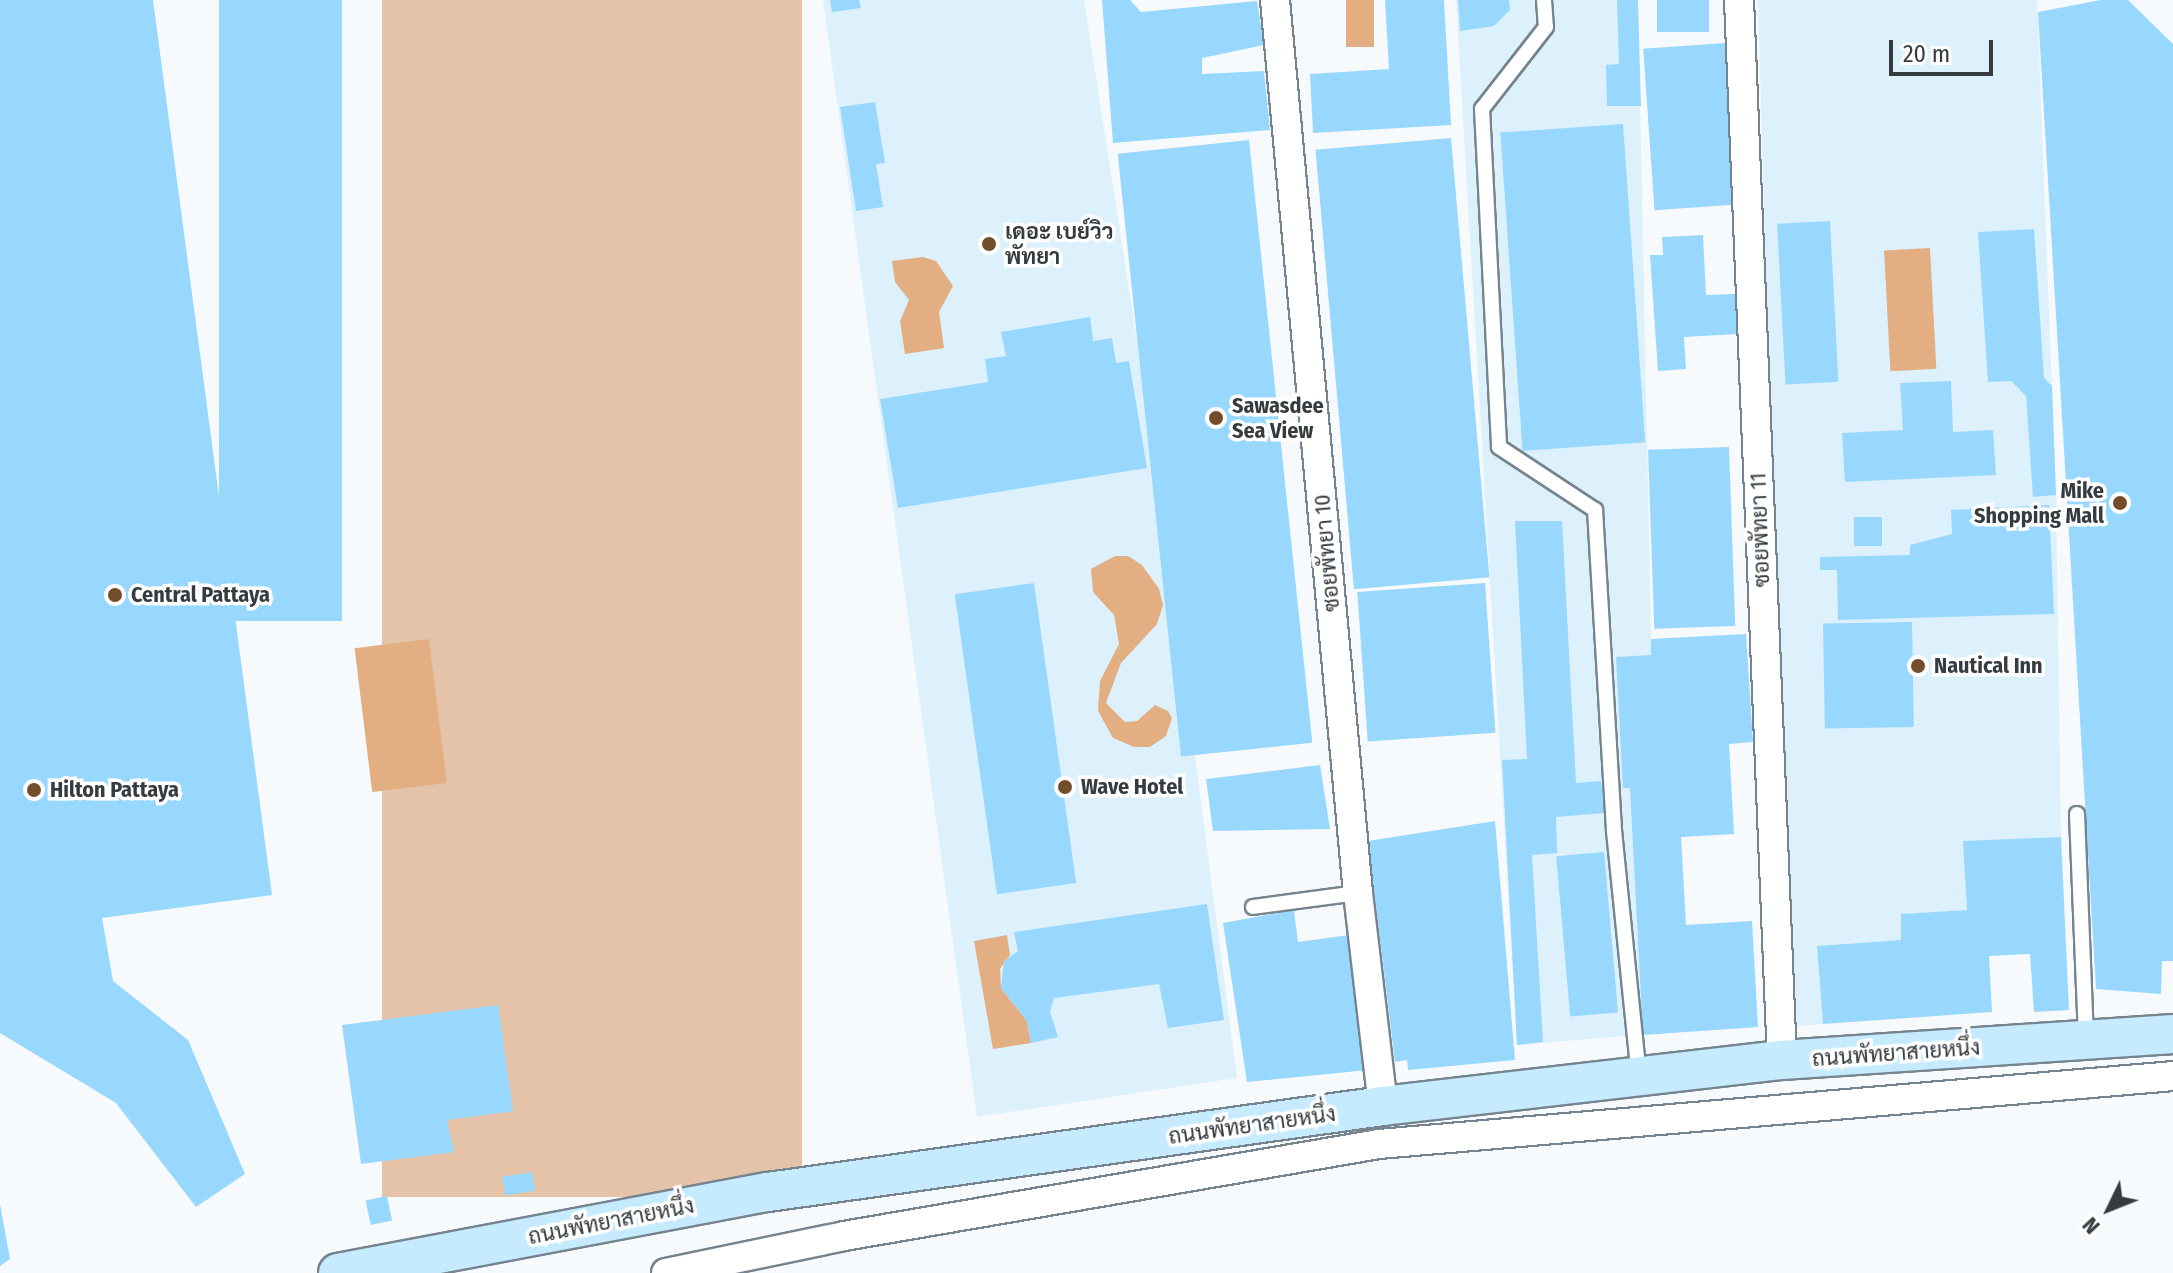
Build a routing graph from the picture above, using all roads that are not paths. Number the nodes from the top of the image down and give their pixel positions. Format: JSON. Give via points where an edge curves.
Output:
{"nodes":[{"id":1,"x":1275,"y":0,"type":"edge"},
{"id":2,"x":1544,"y":0,"type":"edge"},
{"id":3,"x":1739,"y":0,"type":"edge"},
{"id":4,"x":2077,"y":814,"type":"dead end"},
{"id":5,"x":1358,"y":893,"type":"junction"},
{"id":6,"x":1253,"y":907,"type":"dead end"},
{"id":7,"x":2173,"y":1034,"type":"edge"},
{"id":8,"x":2086,"y":1040,"type":"junction"},
{"id":9,"x":1782,"y":1060,"type":"junction"},
{"id":10,"x":2173,"y":1076,"type":"edge"},
{"id":11,"x":1639,"y":1077,"type":"junction"},
{"id":12,"x":1383,"y":1106,"type":"junction"},
{"id":13,"x":338,"y":1273,"type":"edge"},
{"id":14,"x":666,"y":1273,"type":"edge"}],
"edges":[{"from":1,"to":5,"type":"street","name":"ซอยพัทยา 10"},
{"from":2,"to":11,"type":"lane","via":[[1546,27],[1482,109],[1499,447],[1595,510],[1614,831]]},
{"from":3,"to":9,"type":"street","name":"ซอยพัทยา 11"},
{"from":4,"to":8,"type":"lane"},
{"from":5,"to":6,"type":"lane"},
{"from":5,"to":12,"type":"street","name":"ซอยพัทยา 10"},
{"from":7,"to":8,"type":"main road","name":"ถนนพัทยาสายหนึ่ง"},
{"from":8,"to":9,"type":"main road","name":"ถนนพัทยาสายหนึ่ง"},
{"from":9,"to":11,"type":"main road","name":"ถนนพัทยาสายหนึ่ง"},
{"from":10,"to":14,"type":"street","via":[[1379,1144],[844,1236]]},
{"from":11,"to":12,"type":"main road","name":"ถนนพัทยาสายหนึ่ง"},
{"from":12,"to":13,"type":"main road","name":"ถนนพัทยาสายหนึ่ง","via":[[768,1192]]}]}
